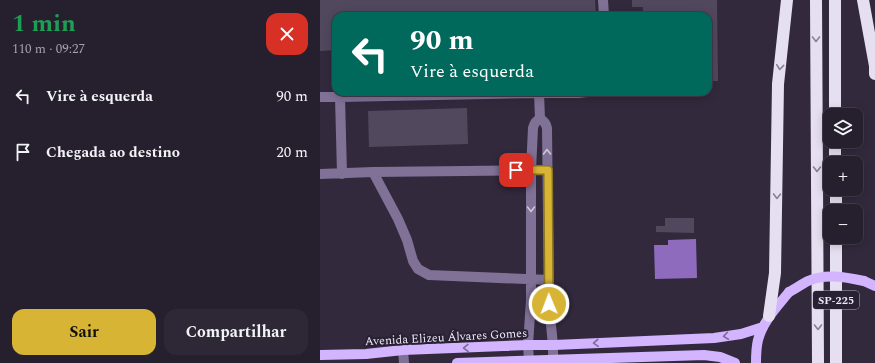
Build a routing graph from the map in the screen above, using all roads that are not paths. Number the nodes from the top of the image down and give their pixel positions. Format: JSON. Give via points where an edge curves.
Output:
{"nodes":[{"id":1,"x":603,"y":0,"type":"edge"},
{"id":2,"x":787,"y":0,"type":"edge"},
{"id":3,"x":816,"y":0,"type":"edge"},
{"id":4,"x":835,"y":0,"type":"edge"},
{"id":5,"x":863,"y":0,"type":"edge"},
{"id":6,"x":604,"y":12,"type":"edge"},
{"id":7,"x":875,"y":74,"type":"edge"},
{"id":8,"x":390,"y":96,"type":"edge"},
{"id":9,"x":539,"y":96,"type":"edge"},
{"id":10,"x":320,"y":97,"type":"edge"},
{"id":11,"x":340,"y":97,"type":"junction"},
{"id":12,"x":835,"y":108,"type":"edge"},
{"id":13,"x":540,"y":119,"type":"junction"},
{"id":14,"x":532,"y":170,"type":"junction"},
{"id":15,"x":548,"y":170,"type":"junction"},
{"id":16,"x":373,"y":172,"type":"junction"},
{"id":17,"x":320,"y":174,"type":"edge"},
{"id":18,"x":342,"y":174,"type":"junction"},
{"id":19,"x":836,"y":244,"type":"edge"},
{"id":20,"x":531,"y":280,"type":"junction"},
{"id":21,"x":549,"y":280,"type":"junction"},
{"id":22,"x":875,"y":286,"type":"edge"},
{"id":23,"x":766,"y":322,"type":"junction"},
{"id":24,"x":528,"y":345,"type":"junction"},
{"id":25,"x":554,"y":345,"type":"junction"},
{"id":26,"x":403,"y":350,"type":"junction"},
{"id":27,"x":320,"y":356,"type":"edge"},
{"id":28,"x":552,"y":361,"type":"edge"},
{"id":29,"x":530,"y":362,"type":"edge"},
{"id":30,"x":404,"y":363,"type":"edge"},
{"id":31,"x":458,"y":363,"type":"edge"},
{"id":32,"x":735,"y":363,"type":"edge"},
{"id":33,"x":756,"y":363,"type":"edge"},
{"id":34,"x":818,"y":363,"type":"edge"},
{"id":35,"x":836,"y":363,"type":"edge"}],
"edges":[{"from":1,"to":6,"type":"street"},
{"from":2,"to":23,"type":"highway","one_way":true,"via":[[778,84],[775,273]]},
{"from":3,"to":34,"type":"highway","number":"SP-225","one_way":true},
{"from":4,"to":12,"type":"highway"},
{"from":5,"to":7,"type":"highway"},
{"from":8,"to":11,"type":"street"},
{"from":9,"to":13,"type":"street"},
{"from":10,"to":11,"type":"street"},
{"from":11,"to":18,"type":"street"},
{"from":13,"to":14,"type":"street","via":[[533,128]]},
{"from":15,"to":13,"type":"street","one_way":true,"via":[[547,128],[546,123]]},
{"from":14,"to":15,"type":"street"},
{"from":14,"to":16,"type":"street"},
{"from":14,"to":20,"type":"street","one_way":true},
{"from":15,"to":21,"type":"street"},
{"from":16,"to":18,"type":"street"},
{"from":16,"to":20,"type":"street","via":[[398,219],[418,269],[429,275]]},
{"from":17,"to":18,"type":"street"},
{"from":19,"to":35,"type":"highway","number":"SP-225"},
{"from":20,"to":21,"type":"street"},
{"from":20,"to":24,"type":"street"},
{"from":21,"to":25,"type":"street","via":[[550,321]]},
{"from":22,"to":23,"type":"main road","bridge":true,"via":[[839,276],[808,281],[789,292]]},
{"from":23,"to":25,"type":"main road","name":"Avenida Elizeu Álvares Gomes","one_way":true,"via":[[741,334],[714,338]]},
{"from":23,"to":33,"type":"main road","via":[[758,341]]},
{"from":24,"to":25,"type":"main road","name":"Avenida Elizeu Álvares Gomes"},
{"from":24,"to":26,"type":"main road","name":"Avenida Elizeu Álvares Gomes","one_way":true},
{"from":24,"to":29,"type":"street"},
{"from":25,"to":28,"type":"street"},
{"from":26,"to":27,"type":"main road","name":"Avenida Elizeu Álvares Gomes"},
{"from":26,"to":30,"type":"street"},
{"from":28,"to":29,"type":"main road"},
{"from":28,"to":32,"type":"main road","via":[[704,354]]},
{"from":29,"to":31,"type":"main road"}]}
